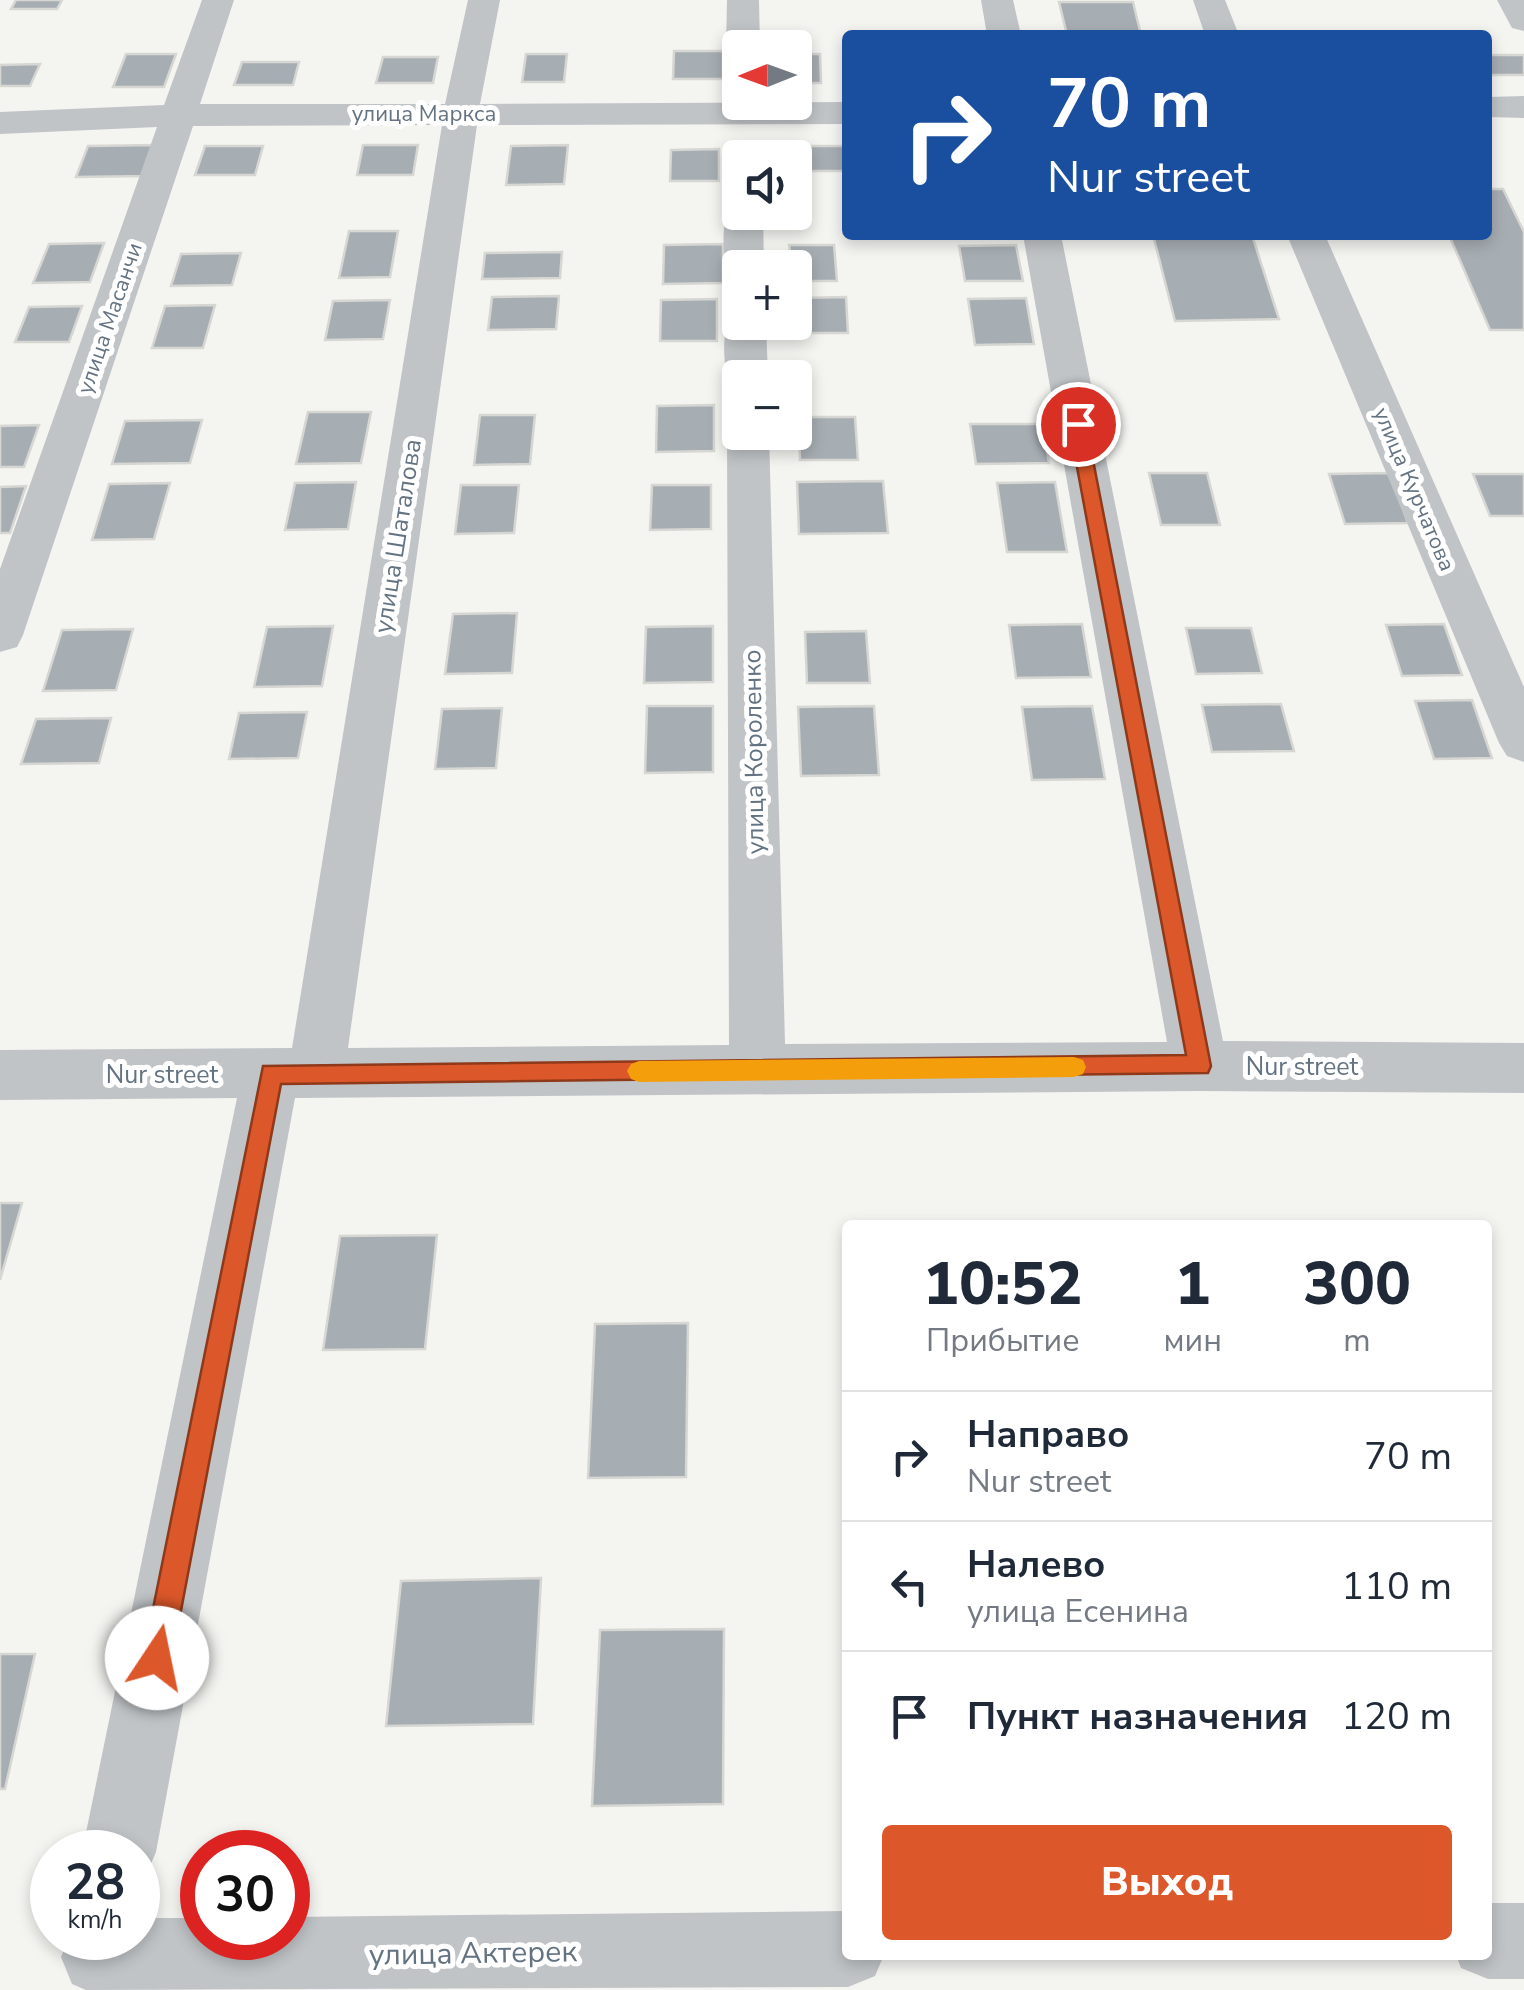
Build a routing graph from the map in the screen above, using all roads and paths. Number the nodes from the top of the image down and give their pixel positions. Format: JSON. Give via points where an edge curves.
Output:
{"nodes":[{"id":1,"x":218,"y":0,"type":"edge"},
{"id":2,"x":484,"y":0,"type":"edge"},
{"id":3,"x":743,"y":0,"type":"edge"},
{"id":4,"x":998,"y":0,"type":"edge"},
{"id":5,"x":1208,"y":0,"type":"edge"},
{"id":6,"x":1513,"y":0,"type":"edge"},
{"id":7,"x":1524,"y":21,"type":"edge"},
{"id":8,"x":743,"y":30,"type":"edge"},
{"id":9,"x":1003,"y":30,"type":"edge"},
{"id":10,"x":1220,"y":30,"type":"edge"},
{"id":11,"x":1524,"y":107,"type":"edge"},
{"id":12,"x":1492,"y":108,"type":"edge"},
{"id":13,"x":461,"y":113,"type":"junction"},
{"id":14,"x":842,"y":113,"type":"edge"},
{"id":15,"x":180,"y":115,"type":"junction"},
{"id":16,"x":812,"y":115,"type":"edge"},
{"id":17,"x":722,"y":119,"type":"edge"},
{"id":18,"x":0,"y":123,"type":"edge"},
{"id":19,"x":1043,"y":240,"type":"edge"},
{"id":20,"x":1308,"y":240,"type":"edge"},
{"id":21,"x":748,"y":450,"type":"edge"},
{"id":22,"x":0,"y":635,"type":"edge"},
{"id":23,"x":1524,"y":743,"type":"edge"},
{"id":24,"x":1200,"y":1066,"type":"junction"},
{"id":25,"x":1524,"y":1068,"type":"edge"},
{"id":26,"x":757,"y":1070,"type":"junction"},
{"id":27,"x":294,"y":1073,"type":"junction"},
{"id":28,"x":0,"y":1075,"type":"edge"},
{"id":29,"x":124,"y":1830,"type":"edge"},
{"id":30,"x":1492,"y":1941,"type":"edge"},
{"id":31,"x":1524,"y":1941,"type":"edge"},
{"id":32,"x":842,"y":1948,"type":"edge"},
{"id":33,"x":98,"y":1962,"type":"edge"}],
"edges":[{"from":1,"to":15,"type":"street","name":"улица Масанчи"},
{"from":2,"to":13,"type":"street","name":"улица Шаталова"},
{"from":3,"to":8,"type":"street"},
{"from":4,"to":9,"type":"street"},
{"from":5,"to":10,"type":"street"},
{"from":6,"to":7,"type":"street"},
{"from":11,"to":12,"type":"street"},
{"from":13,"to":15,"type":"street","name":"улица Маркса"},
{"from":13,"to":17,"type":"street","name":"улица Маркса"},
{"from":13,"to":27,"type":"street","name":"улица Шаталова"},
{"from":14,"to":16,"type":"street","name":"улица Маркса"},
{"from":15,"to":18,"type":"street","name":"улица Маркса"},
{"from":15,"to":22,"type":"street","name":"улица Масанчи"},
{"from":19,"to":24,"type":"street"},
{"from":20,"to":23,"type":"street","name":"улица Курчатова"},
{"from":21,"to":26,"type":"street","name":"улица Короленко"},
{"from":24,"to":25,"type":"street","name":"Nur street"},
{"from":24,"to":26,"type":"street","name":"Nur street"},
{"from":26,"to":27,"type":"street","name":"Nur street"},
{"from":27,"to":28,"type":"street","name":"Nur street"},
{"from":27,"to":29,"type":"street","name":"улица Шаталова"},
{"from":30,"to":31,"type":"street"},
{"from":32,"to":33,"type":"street","name":"улица Актерек"}]}
